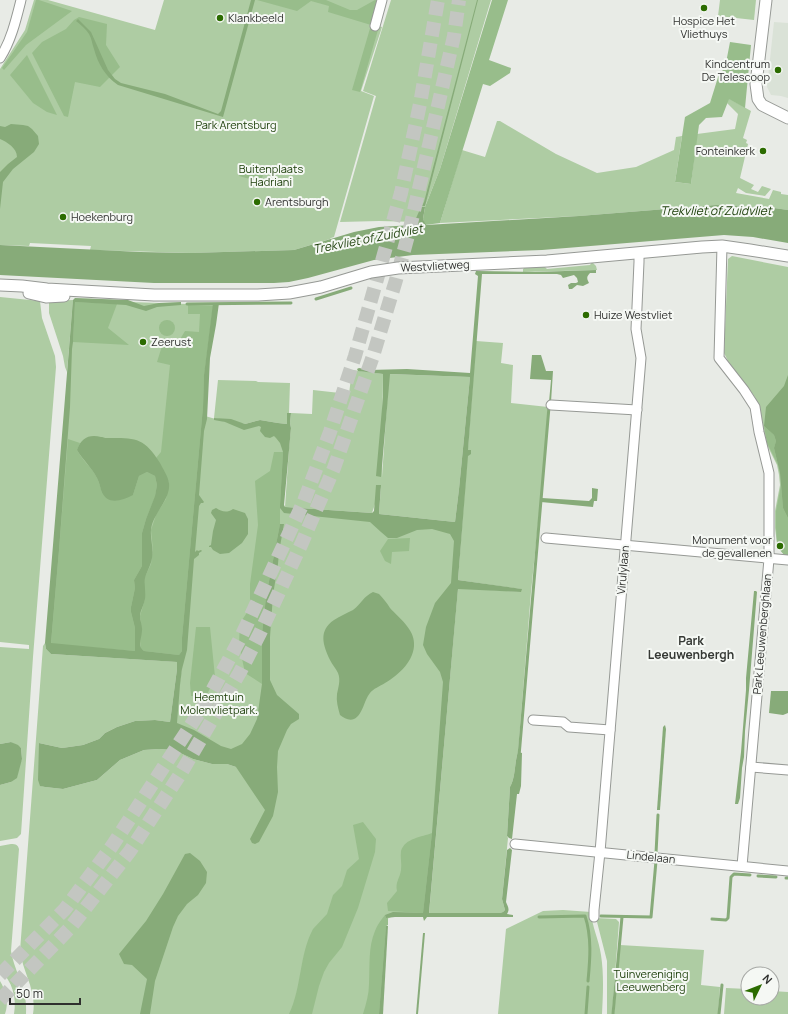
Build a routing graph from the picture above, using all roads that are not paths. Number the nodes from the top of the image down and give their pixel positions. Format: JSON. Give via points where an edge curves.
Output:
{"nodes":[{"id":1,"x":21,"y":0,"type":"edge"},
{"id":2,"x":382,"y":0,"type":"edge"},
{"id":3,"x":766,"y":0,"type":"edge"},
{"id":4,"x":375,"y":26,"type":"dead end"},
{"id":5,"x":0,"y":58,"type":"edge"},
{"id":6,"x":788,"y":118,"type":"edge"},
{"id":7,"x":722,"y":246,"type":"junction"},
{"id":8,"x":639,"y":253,"type":"junction"},
{"id":9,"x":788,"y":256,"type":"edge"},
{"id":10,"x":3,"y":285,"type":"edge"},
{"id":11,"x":550,"y":405,"type":"dead end"},
{"id":12,"x":637,"y":410,"type":"junction"},
{"id":13,"x":546,"y":538,"type":"dead end"},
{"id":14,"x":625,"y":546,"type":"junction"},
{"id":15,"x":769,"y":559,"type":"junction"},
{"id":16,"x":788,"y":560,"type":"edge"},
{"id":17,"x":533,"y":720,"type":"dead end"},
{"id":18,"x":610,"y":730,"type":"junction"},
{"id":19,"x":751,"y":767,"type":"junction"},
{"id":20,"x":788,"y":770,"type":"edge"},
{"id":21,"x":515,"y":844,"type":"dead end"},
{"id":22,"x":600,"y":852,"type":"junction"},
{"id":23,"x":742,"y":866,"type":"junction"},
{"id":24,"x":788,"y":871,"type":"edge"},
{"id":25,"x":594,"y":917,"type":"dead end"}],
"edges":[{"from":1,"to":5,"type":"street","via":[[6,48]]},
{"from":2,"to":4,"type":"street"},
{"from":3,"to":6,"type":"street","via":[[756,84],[758,99],[762,105]]},
{"from":7,"to":8,"type":"street","name":"Westvlietweg"},
{"from":7,"to":9,"type":"street","name":"Westvlietweg"},
{"from":7,"to":15,"type":"street","name":"Park Leeuwenberghlaan","via":[[719,358],[754,407],[769,473]]},
{"from":8,"to":10,"type":"street","name":"Westvlietweg","via":[[547,261],[398,268],[371,272],[321,287],[258,295],[154,295],[84,291],[46,297]]},
{"from":8,"to":12,"type":"street","name":"Virulylaan","via":[[636,329],[641,358]]},
{"from":11,"to":12,"type":"street"},
{"from":12,"to":14,"type":"street","name":"Virulylaan"},
{"from":13,"to":14,"type":"street"},
{"from":14,"to":15,"type":"street"},
{"from":14,"to":18,"type":"street","name":"Virulylaan"},
{"from":15,"to":16,"type":"street"},
{"from":15,"to":19,"type":"street","name":"Park Leeuwenberghlaan"},
{"from":17,"to":18,"type":"street","via":[[563,722],[569,727]]},
{"from":18,"to":22,"type":"street","name":"Virulylaan"},
{"from":19,"to":20,"type":"street"},
{"from":19,"to":23,"type":"street","name":"Park Leeuwenberghlaan"},
{"from":21,"to":22,"type":"street","name":"Lindelaan"},
{"from":22,"to":23,"type":"street","name":"Lindelaan"},
{"from":22,"to":25,"type":"street","name":"Virulylaan"},
{"from":23,"to":24,"type":"street","name":"Lindelaan"}]}
